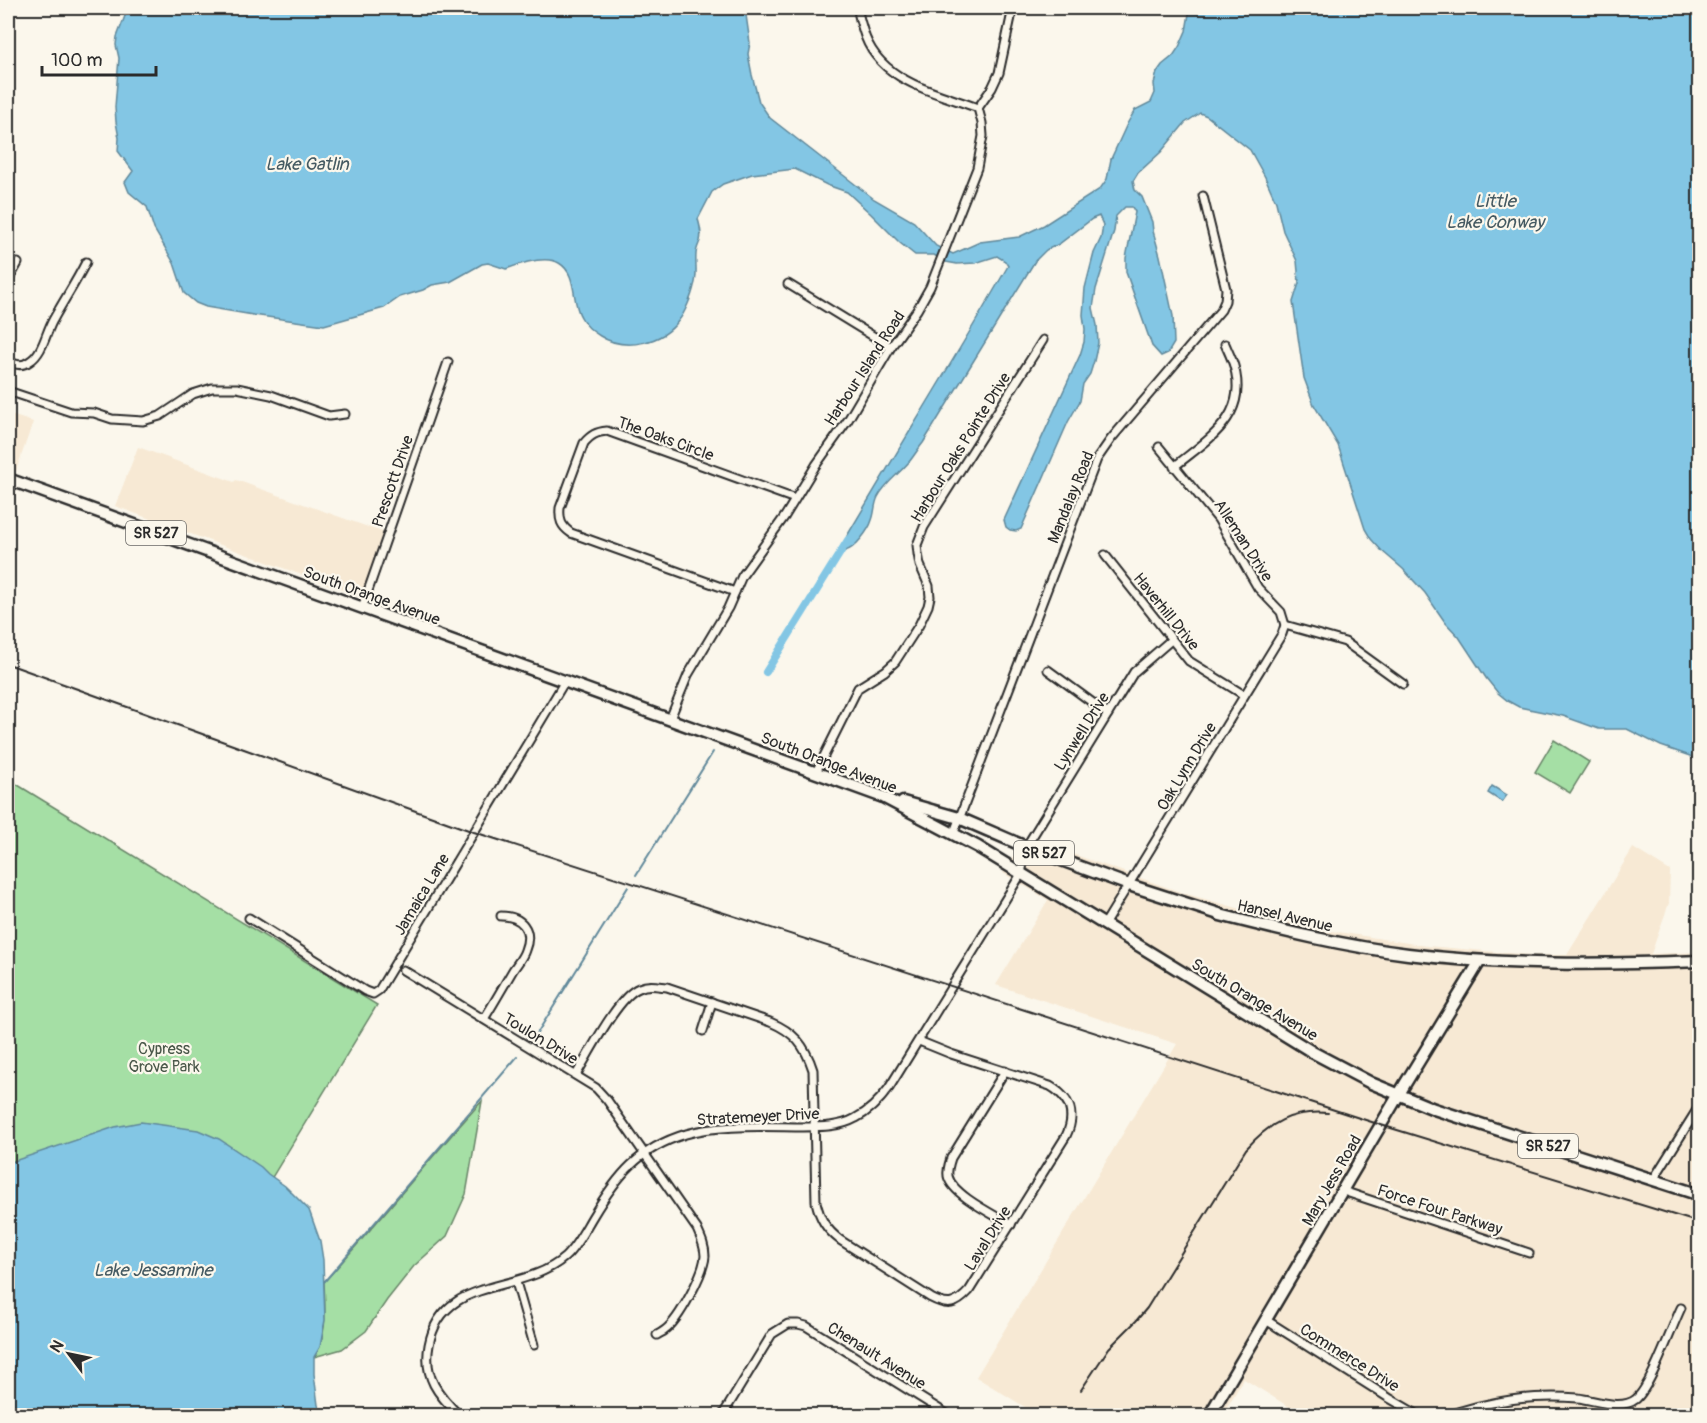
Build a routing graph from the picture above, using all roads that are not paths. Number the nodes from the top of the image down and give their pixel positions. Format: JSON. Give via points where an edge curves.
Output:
{"nodes":[{"id":1,"x":858,"y":8,"type":"edge"},
{"id":2,"x":1013,"y":8,"type":"edge"},
{"id":3,"x":978,"y":108,"type":"junction"},
{"id":4,"x":1203,"y":196,"type":"dead end"},
{"id":5,"x":86,"y":262,"type":"dead end"},
{"id":6,"x":18,"y":263,"type":"dead end"},
{"id":7,"x":8,"y":281,"type":"edge"},
{"id":8,"x":788,"y":284,"type":"dead end"},
{"id":9,"x":1043,"y":340,"type":"dead end"},
{"id":10,"x":1225,"y":344,"type":"dead end"},
{"id":11,"x":891,"y":347,"type":"junction"},
{"id":12,"x":8,"y":360,"type":"edge"},
{"id":13,"x":448,"y":362,"type":"dead end"},
{"id":14,"x":8,"y":391,"type":"edge"},
{"id":15,"x":345,"y":414,"type":"dead end"},
{"id":16,"x":1159,"y":447,"type":"dead end"},
{"id":17,"x":1174,"y":467,"type":"junction"},
{"id":18,"x":8,"y":479,"type":"edge"},
{"id":19,"x":795,"y":499,"type":"junction"},
{"id":20,"x":1105,"y":555,"type":"dead end"},
{"id":21,"x":735,"y":592,"type":"junction"},
{"id":22,"x":362,"y":608,"type":"junction"},
{"id":23,"x":1284,"y":622,"type":"junction"},
{"id":24,"x":1171,"y":640,"type":"junction"},
{"id":25,"x":1048,"y":670,"type":"dead end"},
{"id":26,"x":565,"y":681,"type":"junction"},
{"id":27,"x":1403,"y":684,"type":"dead end"},
{"id":28,"x":1244,"y":695,"type":"junction"},
{"id":29,"x":1108,"y":714,"type":"junction"},
{"id":30,"x":670,"y":719,"type":"junction"},
{"id":31,"x":816,"y":772,"type":"junction"},
{"id":32,"x":883,"y":796,"type":"junction"},
{"id":33,"x":959,"y":818,"type":"junction"},
{"id":34,"x":953,"y":835,"type":"junction"},
{"id":35,"x":1026,"y":847,"type":"junction"},
{"id":36,"x":1021,"y":874,"type":"junction"},
{"id":37,"x":1129,"y":885,"type":"junction"},
{"id":38,"x":501,"y":916,"type":"dead end"},
{"id":39,"x":249,"y":918,"type":"dead end"},
{"id":40,"x":1104,"y":925,"type":"junction"},
{"id":41,"x":1480,"y":961,"type":"junction"},
{"id":42,"x":1700,"y":961,"type":"edge"},
{"id":43,"x":403,"y":970,"type":"dead end"},
{"id":44,"x":712,"y":1002,"type":"junction"},
{"id":45,"x":484,"y":1019,"type":"junction"},
{"id":46,"x":703,"y":1031,"type":"dead end"},
{"id":47,"x":918,"y":1041,"type":"junction"},
{"id":48,"x":1005,"y":1071,"type":"junction"},
{"id":49,"x":576,"y":1075,"type":"junction"},
{"id":50,"x":1398,"y":1095,"type":"junction"},
{"id":51,"x":1700,"y":1105,"type":"edge"},
{"id":52,"x":814,"y":1127,"type":"junction"},
{"id":53,"x":644,"y":1154,"type":"junction"},
{"id":54,"x":1653,"y":1180,"type":"junction"},
{"id":55,"x":1342,"y":1191,"type":"junction"},
{"id":56,"x":1700,"y":1195,"type":"edge"},
{"id":57,"x":1011,"y":1225,"type":"junction"},
{"id":58,"x":1529,"y":1253,"type":"dead end"},
{"id":59,"x":516,"y":1282,"type":"junction"},
{"id":60,"x":1681,"y":1308,"type":"dead end"},
{"id":61,"x":1266,"y":1320,"type":"junction"},
{"id":62,"x":657,"y":1335,"type":"dead end"},
{"id":63,"x":534,"y":1345,"type":"dead end"},
{"id":64,"x":460,"y":1416,"type":"edge"},
{"id":65,"x":722,"y":1416,"type":"edge"},
{"id":66,"x":950,"y":1416,"type":"edge"},
{"id":67,"x":1209,"y":1416,"type":"edge"},
{"id":68,"x":1420,"y":1416,"type":"edge"},
{"id":69,"x":1446,"y":1416,"type":"edge"}],
"edges":[{"from":1,"to":3,"type":"street","via":[[866,40],[890,71],[904,81]]},
{"from":2,"to":3,"type":"street","via":[[999,73]]},
{"from":3,"to":11,"type":"street","name":"Harbour Island Road","via":[[983,136],[977,168],[930,287]]},
{"from":4,"to":33,"type":"street","name":"Mandalay Road","via":[[1226,290],[1225,301],[1097,459]]},
{"from":5,"to":12,"type":"street","via":[[37,354],[21,365]]},
{"from":6,"to":7,"type":"street"},
{"from":8,"to":11,"type":"street"},
{"from":9,"to":31,"type":"street","name":"Harbour Oaks Pointe Drive","via":[[924,527],[917,545],[930,597],[919,625],[894,662],[858,688]]},
{"from":10,"to":17,"type":"street","via":[[1237,382],[1234,408],[1217,431]]},
{"from":11,"to":19,"type":"street","name":"Harbour Island Road"},
{"from":13,"to":22,"type":"street","name":"Prescott Drive"},
{"from":14,"to":15,"type":"street","via":[[71,412],[112,419],[143,421],[160,416],[193,394],[212,388],[271,395],[329,416]]},
{"from":16,"to":17,"type":"street","name":"Alleman Drive"},
{"from":17,"to":23,"type":"street","name":"Alleman Drive","via":[[1218,519],[1258,588],[1281,612]]},
{"from":18,"to":22,"type":"main road","name":"South Orange Avenue","number":"SR 527"},
{"from":19,"to":21,"type":"street","name":"Harbour Island Road"},
{"from":19,"to":21,"type":"street","name":"The Oaks Circle","via":[[607,431],[599,431],[584,443],[560,508],[563,528]]},
{"from":20,"to":24,"type":"street","name":"Haverhill Drive"},
{"from":21,"to":30,"type":"street","name":"Harbour Island Road","via":[[688,675]]},
{"from":22,"to":26,"type":"main road","name":"South Orange Avenue","number":"SR 527"},
{"from":23,"to":27,"type":"street","via":[[1345,642]]},
{"from":23,"to":28,"type":"street","name":"Oak Lynn Drive","via":[[1281,634]]},
{"from":24,"to":28,"type":"street","name":"Haverhill Drive","via":[[1189,661]]},
{"from":24,"to":29,"type":"street","name":"Lynwell Drive","via":[[1134,672]]},
{"from":25,"to":29,"type":"street"},
{"from":26,"to":30,"type":"main road","name":"South Orange Avenue","number":"SR 527"},
{"from":26,"to":39,"type":"street","name":"Jamaica Lane","via":[[379,990],[373,994],[365,991]]},
{"from":28,"to":37,"type":"street","name":"Oak Lynn Drive"},
{"from":29,"to":35,"type":"street","name":"Lynwell Drive"},
{"from":30,"to":31,"type":"main road","name":"South Orange Avenue","number":"SR 527"},
{"from":31,"to":32,"type":"main road","name":"South Orange Avenue","number":"SR 527"},
{"from":32,"to":33,"type":"main road","name":"Hansel Avenue","number":"SR 527"},
{"from":32,"to":34,"type":"main road","name":"South Orange Avenue","number":"SR 527"},
{"from":33,"to":34,"type":"street","name":"Mandalay Road"},
{"from":33,"to":35,"type":"main road","name":"Hansel Avenue","number":"SR 527"},
{"from":34,"to":36,"type":"main road","name":"South Orange Avenue","number":"SR 527"},
{"from":35,"to":36,"type":"street"},
{"from":35,"to":37,"type":"main road","name":"Hansel Avenue","number":"SR 527"},
{"from":36,"to":40,"type":"main road","name":"South Orange Avenue","number":"SR 527"},
{"from":36,"to":47,"type":"street","name":"Stratemeyer Drive"},
{"from":37,"to":40,"type":"street","name":"Oak Lynn Drive"},
{"from":37,"to":41,"type":"main road","name":"Hansel Avenue","number":"SR 527","via":[[1220,915],[1300,935]]},
{"from":38,"to":45,"type":"street","via":[[516,918],[528,935],[525,951]]},
{"from":40,"to":50,"type":"main road","name":"South Orange Avenue","number":"SR 527","via":[[1314,1053]]},
{"from":41,"to":42,"type":"main road","name":"Hansel Avenue","number":"SR 527"},
{"from":41,"to":50,"type":"main road","name":"Mary Jess Road"},
{"from":43,"to":45,"type":"street","name":"Toulon Drive"},
{"from":44,"to":46,"type":"street"},
{"from":44,"to":49,"type":"street","name":"Laval Drive","via":[[652,985],[628,994]]},
{"from":44,"to":52,"type":"street","name":"Laval Drive","via":[[770,1022],[801,1044],[813,1070]]},
{"from":45,"to":49,"type":"street","name":"Toulon Drive"},
{"from":47,"to":48,"type":"street","name":"Laval Drive"},
{"from":47,"to":52,"type":"street","name":"Stratemeyer Drive","via":[[889,1088],[868,1111],[842,1124]]},
{"from":48,"to":57,"type":"street","via":[[951,1158],[948,1176],[956,1189]]},
{"from":48,"to":57,"type":"street","name":"Laval Drive","via":[[1059,1091],[1072,1119],[1066,1137]]},
{"from":49,"to":53,"type":"street","name":"Toulon Drive","via":[[607,1100]]},
{"from":50,"to":54,"type":"main road","name":"South Orange Avenue","number":"SR 527"},
{"from":50,"to":55,"type":"main road","name":"Mary Jess Road"},
{"from":51,"to":54,"type":"street"},
{"from":52,"to":53,"type":"street","name":"Stratemeyer Drive","via":[[706,1129],[686,1133]]},
{"from":52,"to":57,"type":"street","name":"Laval Drive","via":[[816,1202],[829,1232],[939,1302],[954,1303],[969,1292]]},
{"from":53,"to":59,"type":"street","name":"Stratemeyer Drive","via":[[616,1180],[567,1255],[542,1272]]},
{"from":53,"to":62,"type":"street","name":"Toulon Drive","via":[[697,1229],[705,1255],[693,1291],[672,1323]]},
{"from":54,"to":56,"type":"main road","name":"South Orange Avenue","number":"SR 527"},
{"from":55,"to":58,"type":"street","name":"Force Four Parkway"},
{"from":55,"to":61,"type":"main road","name":"Mary Jess Road"},
{"from":59,"to":63,"type":"street"},
{"from":59,"to":64,"type":"street","name":"Stratemeyer Drive","via":[[453,1302],[435,1323],[428,1352],[431,1378],[436,1390]]},
{"from":60,"to":69,"type":"street","via":[[1646,1386],[1631,1402],[1622,1405],[1542,1397],[1470,1407]]},
{"from":61,"to":67,"type":"main road","name":"Mary Jess Road"},
{"from":61,"to":68,"type":"street","name":"Commerce Drive"},
{"from":65,"to":66,"type":"street","name":"Chenault Avenue","via":[[772,1334],[788,1324],[806,1326]]}]}
